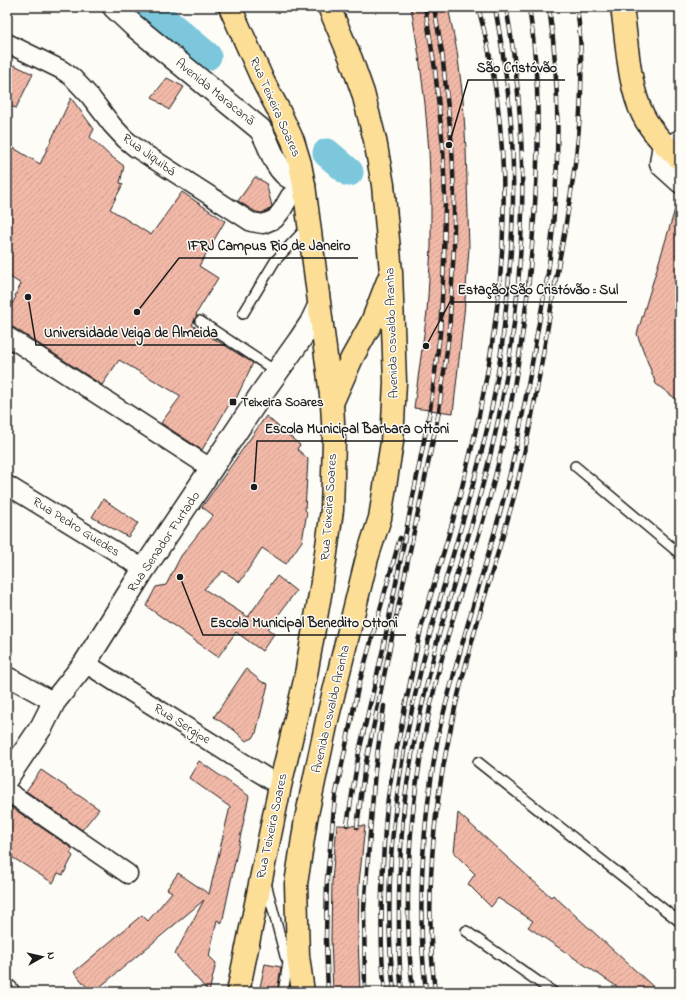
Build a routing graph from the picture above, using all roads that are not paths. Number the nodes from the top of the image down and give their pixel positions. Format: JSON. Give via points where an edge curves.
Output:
{"nodes":[{"id":1,"x":114,"y":7,"type":"edge"},
{"id":2,"x":230,"y":7,"type":"edge"},
{"id":3,"x":329,"y":7,"type":"edge"},
{"id":4,"x":622,"y":7,"type":"edge"},
{"id":5,"x":7,"y":43,"type":"edge"},
{"id":6,"x":671,"y":139,"type":"edge"},
{"id":7,"x":272,"y":152,"type":"junction"},
{"id":8,"x":680,"y":159,"type":"edge"},
{"id":9,"x":680,"y":184,"type":"edge"},
{"id":10,"x":304,"y":185,"type":"junction"},
{"id":11,"x":282,"y":210,"type":"junction"},
{"id":12,"x":309,"y":225,"type":"junction"},
{"id":13,"x":391,"y":272,"type":"junction"},
{"id":14,"x":320,"y":306,"type":"junction"},
{"id":15,"x":243,"y":314,"type":"dead end"},
{"id":16,"x":200,"y":321,"type":"dead end"},
{"id":17,"x":7,"y":336,"type":"edge"},
{"id":18,"x":277,"y":372,"type":"junction"},
{"id":19,"x":332,"y":403,"type":"junction"},
{"id":20,"x":575,"y":466,"type":"dead end"},
{"id":21,"x":212,"y":469,"type":"junction"},
{"id":22,"x":7,"y":485,"type":"edge"},
{"id":23,"x":680,"y":554,"type":"edge"},
{"id":24,"x":144,"y":570,"type":"junction"},
{"id":25,"x":85,"y":663,"type":"junction"},
{"id":26,"x":7,"y":676,"type":"edge"},
{"id":27,"x":54,"y":702,"type":"junction"},
{"id":28,"x":478,"y":762,"type":"dead end"},
{"id":29,"x":7,"y":778,"type":"edge"},
{"id":30,"x":280,"y":786,"type":"junction"},
{"id":31,"x":7,"y":791,"type":"edge"},
{"id":32,"x":263,"y":870,"type":"junction"},
{"id":33,"x":128,"y":874,"type":"dead end"},
{"id":34,"x":680,"y":922,"type":"edge"},
{"id":35,"x":466,"y":931,"type":"dead end"},
{"id":36,"x":238,"y":992,"type":"edge"},
{"id":37,"x":283,"y":992,"type":"edge"},
{"id":38,"x":303,"y":992,"type":"edge"},
{"id":39,"x":553,"y":992,"type":"edge"}],
"edges":[{"from":1,"to":7,"type":"street","name":"Avenida Maracanã","via":[[257,126],[267,139]]},
{"from":2,"to":10,"type":"main road","name":"Rua Teixeira Soares","via":[[293,142]]},
{"from":3,"to":13,"type":"main road","name":"Avenida Osvaldo Aranha","via":[[363,93],[375,140],[383,185]]},
{"from":4,"to":6,"type":"main road","via":[[632,81],[642,114],[654,133]]},
{"from":5,"to":11,"type":"street","name":"Rua Jiquibá","via":[[67,74],[81,86],[124,139],[233,212],[251,222],[263,224],[275,219]]},
{"from":6,"to":8,"type":"main road"},
{"from":6,"to":9,"type":"street","via":[[659,163]]},
{"from":7,"to":10,"type":"street","name":"Avenida Maracanã","via":[[284,174]]},
{"from":7,"to":11,"type":"street","via":[[281,190]]},
{"from":10,"to":11,"type":"street","name":"Rua Jiquibá","via":[[290,196]]},
{"from":10,"to":12,"type":"main road","name":"Rua Teixeira Soares"},
{"from":12,"to":14,"type":"main road","name":"Rua Teixeira Soares"},
{"from":12,"to":15,"type":"lane","via":[[275,261]]},
{"from":13,"to":19,"type":"main road","via":[[372,322]]},
{"from":13,"to":38,"type":"main road","name":"Avenida Osvaldo Aranha","via":[[395,382],[392,442],[380,518],[367,558],[328,716],[306,819],[296,884],[298,956]]},
{"from":14,"to":18,"type":"street","name":"Rua Senador Furtado"},
{"from":14,"to":19,"type":"main road","name":"Rua Teixeira Soares"},
{"from":16,"to":18,"type":"lane"},
{"from":17,"to":21,"type":"street"},
{"from":18,"to":21,"type":"street","name":"Rua Senador Furtado"},
{"from":19,"to":30,"type":"main road","name":"Rua Teixeira Soares","via":[[334,448],[329,537],[305,680]]},
{"from":20,"to":23,"type":"lane"},
{"from":21,"to":24,"type":"street","name":"Rua Senador Furtado"},
{"from":22,"to":24,"type":"street","name":"Rua Pedro Guedes"},
{"from":24,"to":25,"type":"street","name":"Rua Senador Furtado"},
{"from":25,"to":27,"type":"street","name":"Rua Senador Furtado"},
{"from":25,"to":30,"type":"street","name":"Rua Sergipe"},
{"from":26,"to":27,"type":"street"},
{"from":27,"to":29,"type":"street","name":"Rua Senador Furtado","via":[[42,726]]},
{"from":28,"to":34,"type":"lane"},
{"from":30,"to":32,"type":"main road","name":"Rua Teixeira Soares"},
{"from":31,"to":33,"type":"street"},
{"from":32,"to":36,"type":"main road","name":"Rua Teixeira Soares"},
{"from":32,"to":37,"type":"lane","via":[[288,962]]},
{"from":35,"to":39,"type":"lane"}]}
